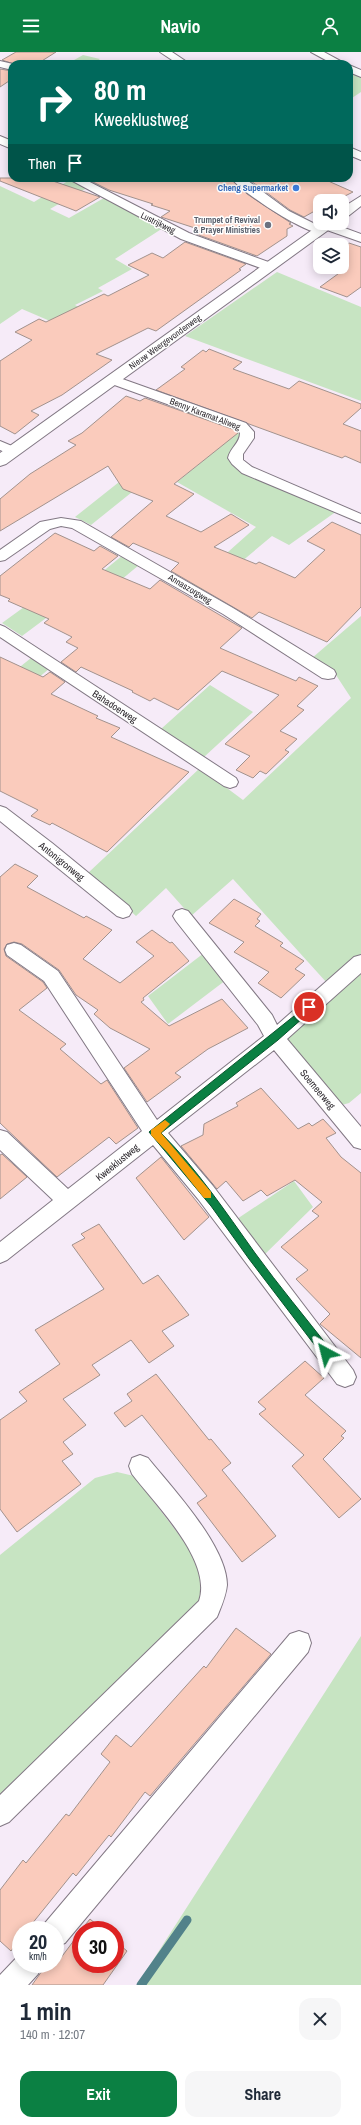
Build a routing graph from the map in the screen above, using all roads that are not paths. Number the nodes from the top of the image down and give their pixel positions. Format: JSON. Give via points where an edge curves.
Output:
{"nodes":[{"id":1,"x":165,"y":52,"type":"edge"},
{"id":2,"x":316,"y":52,"type":"edge"},
{"id":3,"x":178,"y":60,"type":"edge"},
{"id":4,"x":333,"y":60,"type":"edge"},
{"id":5,"x":81,"y":182,"type":"edge"},
{"id":6,"x":242,"y":182,"type":"edge"},
{"id":7,"x":361,"y":200,"type":"edge"},
{"id":8,"x":349,"y":209,"type":"edge"},
{"id":9,"x":313,"y":222,"type":"edge"},
{"id":10,"x":320,"y":230,"type":"edge"},
{"id":11,"x":337,"y":230,"type":"edge"},
{"id":12,"x":361,"y":238,"type":"edge"},
{"id":13,"x":270,"y":267,"type":"junction"},
{"id":14,"x":114,"y":380,"type":"junction"},
{"id":15,"x":0,"y":446,"type":"edge"},
{"id":16,"x":14,"y":452,"type":"junction"},
{"id":17,"x":0,"y":461,"type":"edge"},
{"id":18,"x":361,"y":519,"type":"edge"},
{"id":19,"x":0,"y":557,"type":"edge"},
{"id":20,"x":0,"y":630,"type":"edge"},
{"id":21,"x":328,"y":674,"type":"dead end"},
{"id":22,"x":230,"y":782,"type":"dead end"},
{"id":23,"x":0,"y":812,"type":"edge"},
{"id":24,"x":123,"y":911,"type":"dead end"},
{"id":25,"x":182,"y":916,"type":"dead end"},
{"id":26,"x":14,"y":950,"type":"dead end"},
{"id":27,"x":361,"y":962,"type":"edge"},
{"id":28,"x":275,"y":1038,"type":"junction"},
{"id":29,"x":154,"y":1132,"type":"junction"},
{"id":30,"x":0,"y":1138,"type":"edge"},
{"id":31,"x":361,"y":1141,"type":"edge"},
{"id":32,"x":68,"y":1202,"type":"junction"},
{"id":33,"x":0,"y":1254,"type":"edge"},
{"id":34,"x":345,"y":1377,"type":"dead end"},
{"id":35,"x":140,"y":1466,"type":"dead end"},
{"id":36,"x":299,"y":1643,"type":"dead end"},
{"id":37,"x":0,"y":1813,"type":"edge"},
{"id":38,"x":64,"y":1922,"type":"edge"},
{"id":39,"x":20,"y":1973,"type":"edge"},
{"id":40,"x":10,"y":1985,"type":"edge"}],
"edges":[{"from":1,"to":3,"type":"street"},
{"from":2,"to":4,"type":"street"},
{"from":5,"to":13,"type":"street","name":"Lustrijkweg","via":[[168,228]]},
{"from":6,"to":9,"type":"street","via":[[285,214]]},
{"from":7,"to":8,"type":"street"},
{"from":10,"to":13,"type":"street","name":"Nieuw Weergevondenweg"},
{"from":11,"to":12,"type":"street"},
{"from":13,"to":14,"type":"street","name":"Nieuw Weergevondenweg"},
{"from":14,"to":16,"type":"street","name":"Nieuw Weergevondenweg"},
{"from":14,"to":18,"type":"street","name":"Benny Karamat Aliweg","via":[[240,426],[247,432],[247,438],[236,450],[235,457],[239,464]]},
{"from":15,"to":16,"type":"street"},
{"from":16,"to":17,"type":"street","name":"Nieuw Weergevondenweg"},
{"from":19,"to":21,"type":"street","name":"Annaszorgweg","via":[[45,525],[62,522],[76,524],[228,611]]},
{"from":20,"to":22,"type":"street","name":"Bahadoerweg"},
{"from":23,"to":24,"type":"street","name":"Antonigronweg"},
{"from":25,"to":28,"type":"street","name":"Soemeerweg","via":[[265,1020]]},
{"from":26,"to":29,"type":"street","via":[[51,976]]},
{"from":27,"to":28,"type":"street","name":"Kweeklustweg"},
{"from":28,"to":29,"type":"street","name":"Kweeklustweg"},
{"from":28,"to":31,"type":"street","name":"Soemeerweg"},
{"from":29,"to":32,"type":"street","name":"Kweeklustweg"},
{"from":29,"to":34,"type":"street","via":[[215,1203],[252,1256]]},
{"from":30,"to":32,"type":"street"},
{"from":32,"to":33,"type":"street","name":"Kweeklustweg"},
{"from":35,"to":37,"type":"street","via":[[193,1535],[207,1559],[214,1579],[215,1592],[208,1609]]},
{"from":36,"to":38,"type":"street"},
{"from":39,"to":40,"type":"street"}]}
